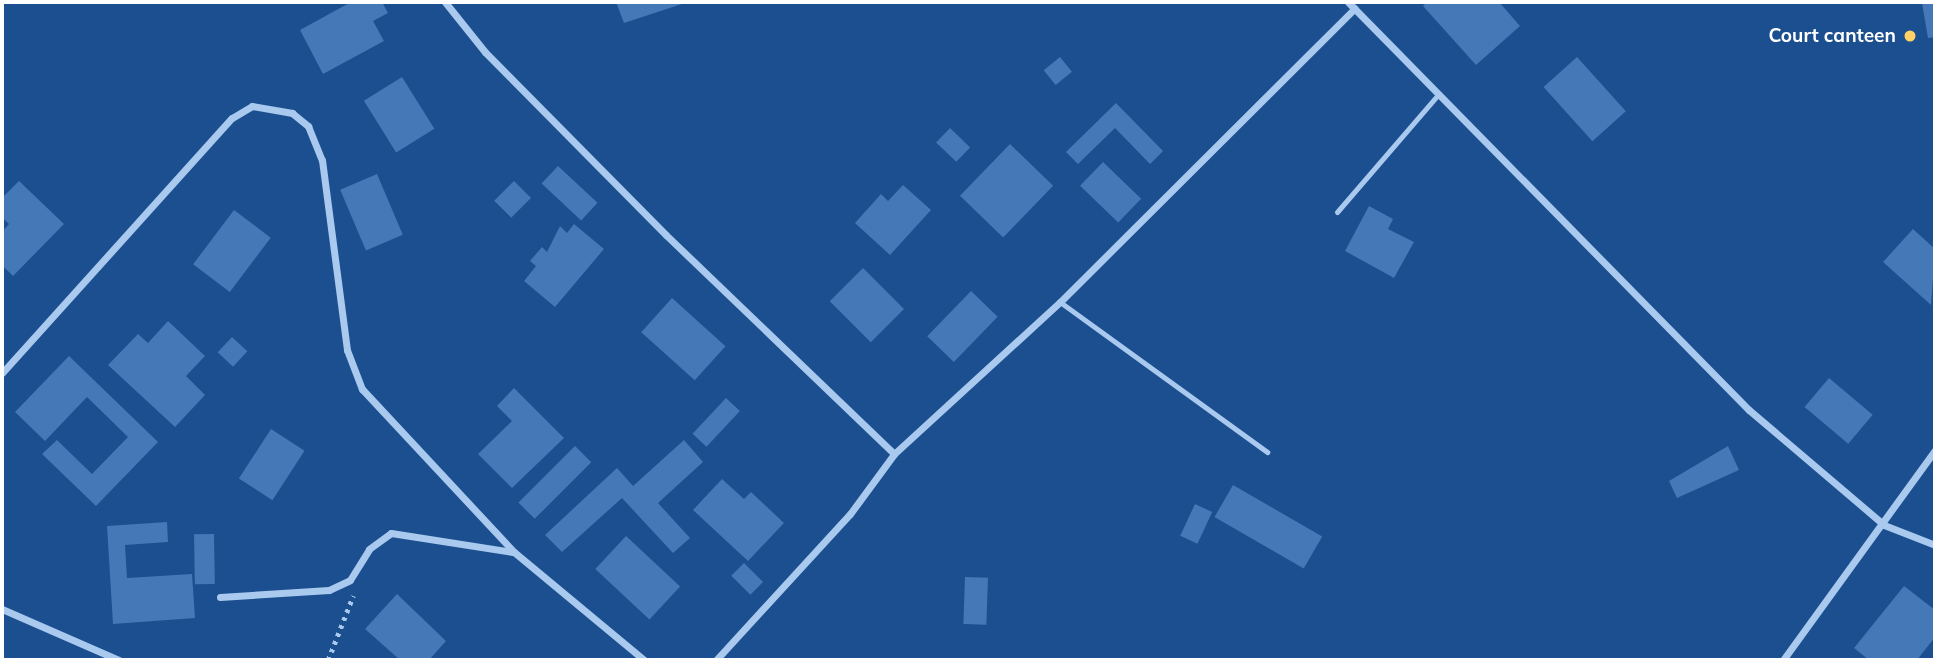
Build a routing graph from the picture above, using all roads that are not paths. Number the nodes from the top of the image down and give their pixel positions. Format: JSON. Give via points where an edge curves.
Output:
{"nodes":[{"id":1,"x":445,"y":2,"type":"edge"},
{"id":2,"x":1348,"y":2,"type":"edge"},
{"id":3,"x":1355,"y":8,"type":"junction"},
{"id":4,"x":1436,"y":97,"type":"junction"},
{"id":5,"x":1337,"y":212,"type":"dead end"},
{"id":6,"x":1060,"y":302,"type":"junction"},
{"id":7,"x":2,"y":373,"type":"edge"},
{"id":8,"x":1935,"y":450,"type":"edge"},
{"id":9,"x":1267,"y":452,"type":"dead end"},
{"id":10,"x":894,"y":454,"type":"junction"},
{"id":11,"x":1884,"y":525,"type":"junction"},
{"id":12,"x":1935,"y":545,"type":"edge"},
{"id":13,"x":514,"y":552,"type":"junction"},
{"id":14,"x":220,"y":597,"type":"dead end"},
{"id":15,"x":2,"y":609,"type":"edge"},
{"id":16,"x":119,"y":660,"type":"edge"},
{"id":17,"x":644,"y":660,"type":"edge"},
{"id":18,"x":716,"y":660,"type":"edge"},
{"id":19,"x":1783,"y":660,"type":"edge"}],
"edges":[{"from":1,"to":10,"type":"street","via":[[559,128]]},
{"from":2,"to":3,"type":"street"},
{"from":3,"to":4,"type":"street"},
{"from":3,"to":6,"type":"street"},
{"from":4,"to":5,"type":"lane"},
{"from":4,"to":11,"type":"street","via":[[1749,410]]},
{"from":6,"to":9,"type":"lane"},
{"from":6,"to":10,"type":"street"},
{"from":7,"to":13,"type":"street","via":[[232,118],[253,106],[292,113],[308,125],[322,160],[347,350],[362,389]]},
{"from":8,"to":11,"type":"street"},
{"from":10,"to":18,"type":"street","via":[[850,514]]},
{"from":11,"to":12,"type":"street"},
{"from":11,"to":19,"type":"street"},
{"from":13,"to":14,"type":"street","via":[[391,533],[369,549],[358,570],[329,590]]},
{"from":13,"to":17,"type":"street"},
{"from":15,"to":16,"type":"street"}]}
